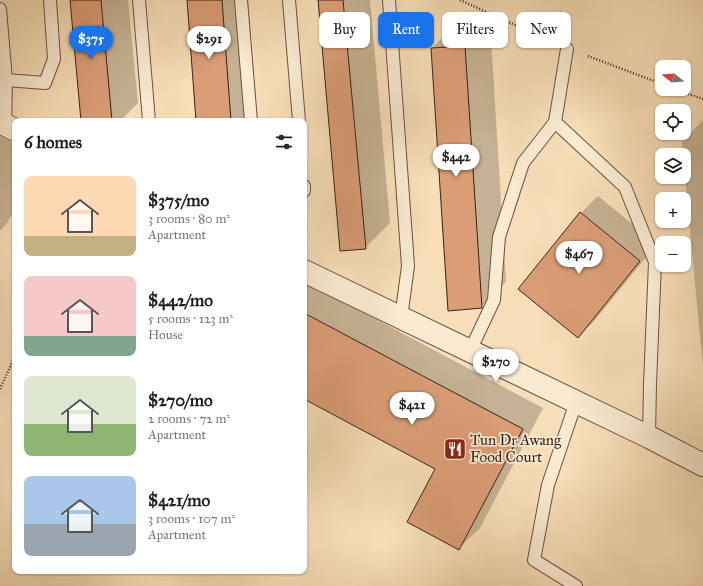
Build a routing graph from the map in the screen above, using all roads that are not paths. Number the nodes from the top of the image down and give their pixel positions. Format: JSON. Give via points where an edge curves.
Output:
{"nodes":[{"id":1,"x":50,"y":0,"type":"edge"},
{"id":2,"x":138,"y":0,"type":"edge"},
{"id":3,"x":241,"y":0,"type":"edge"},
{"id":4,"x":289,"y":0,"type":"edge"},
{"id":5,"x":389,"y":0,"type":"edge"},
{"id":6,"x":0,"y":9,"type":"edge"},
{"id":7,"x":567,"y":48,"type":"dead end"},
{"id":8,"x":6,"y":80,"type":"junction"},
{"id":9,"x":149,"y":118,"type":"edge"},
{"id":10,"x":251,"y":118,"type":"edge"},
{"id":11,"x":299,"y":118,"type":"edge"},
{"id":12,"x":555,"y":122,"type":"junction"},
{"id":13,"x":7,"y":126,"type":"edge"},
{"id":14,"x":307,"y":273,"type":"edge"},
{"id":15,"x":401,"y":318,"type":"junction"},
{"id":16,"x":470,"y":351,"type":"junction"},
{"id":17,"x":576,"y":402,"type":"junction"},
{"id":18,"x":649,"y":437,"type":"junction"},
{"id":19,"x":703,"y":465,"type":"edge"},
{"id":20,"x":576,"y":586,"type":"edge"}],
"edges":[{"from":1,"to":8,"type":"lane","via":[[54,59],[45,83]]},
{"from":2,"to":9,"type":"lane"},
{"from":3,"to":10,"type":"lane"},
{"from":4,"to":11,"type":"lane"},
{"from":5,"to":15,"type":"lane","via":[[408,266]]},
{"from":6,"to":8,"type":"lane"},
{"from":7,"to":12,"type":"lane"},
{"from":8,"to":13,"type":"lane"},
{"from":12,"to":16,"type":"lane","via":[[522,164],[498,237],[494,300]]},
{"from":12,"to":18,"type":"lane","via":[[625,187],[655,262]]},
{"from":14,"to":15,"type":"street"},
{"from":15,"to":16,"type":"street"},
{"from":16,"to":17,"type":"street"},
{"from":17,"to":18,"type":"street"},
{"from":17,"to":20,"type":"lane","via":[[548,485],[534,560]]},
{"from":18,"to":19,"type":"street"}]}
